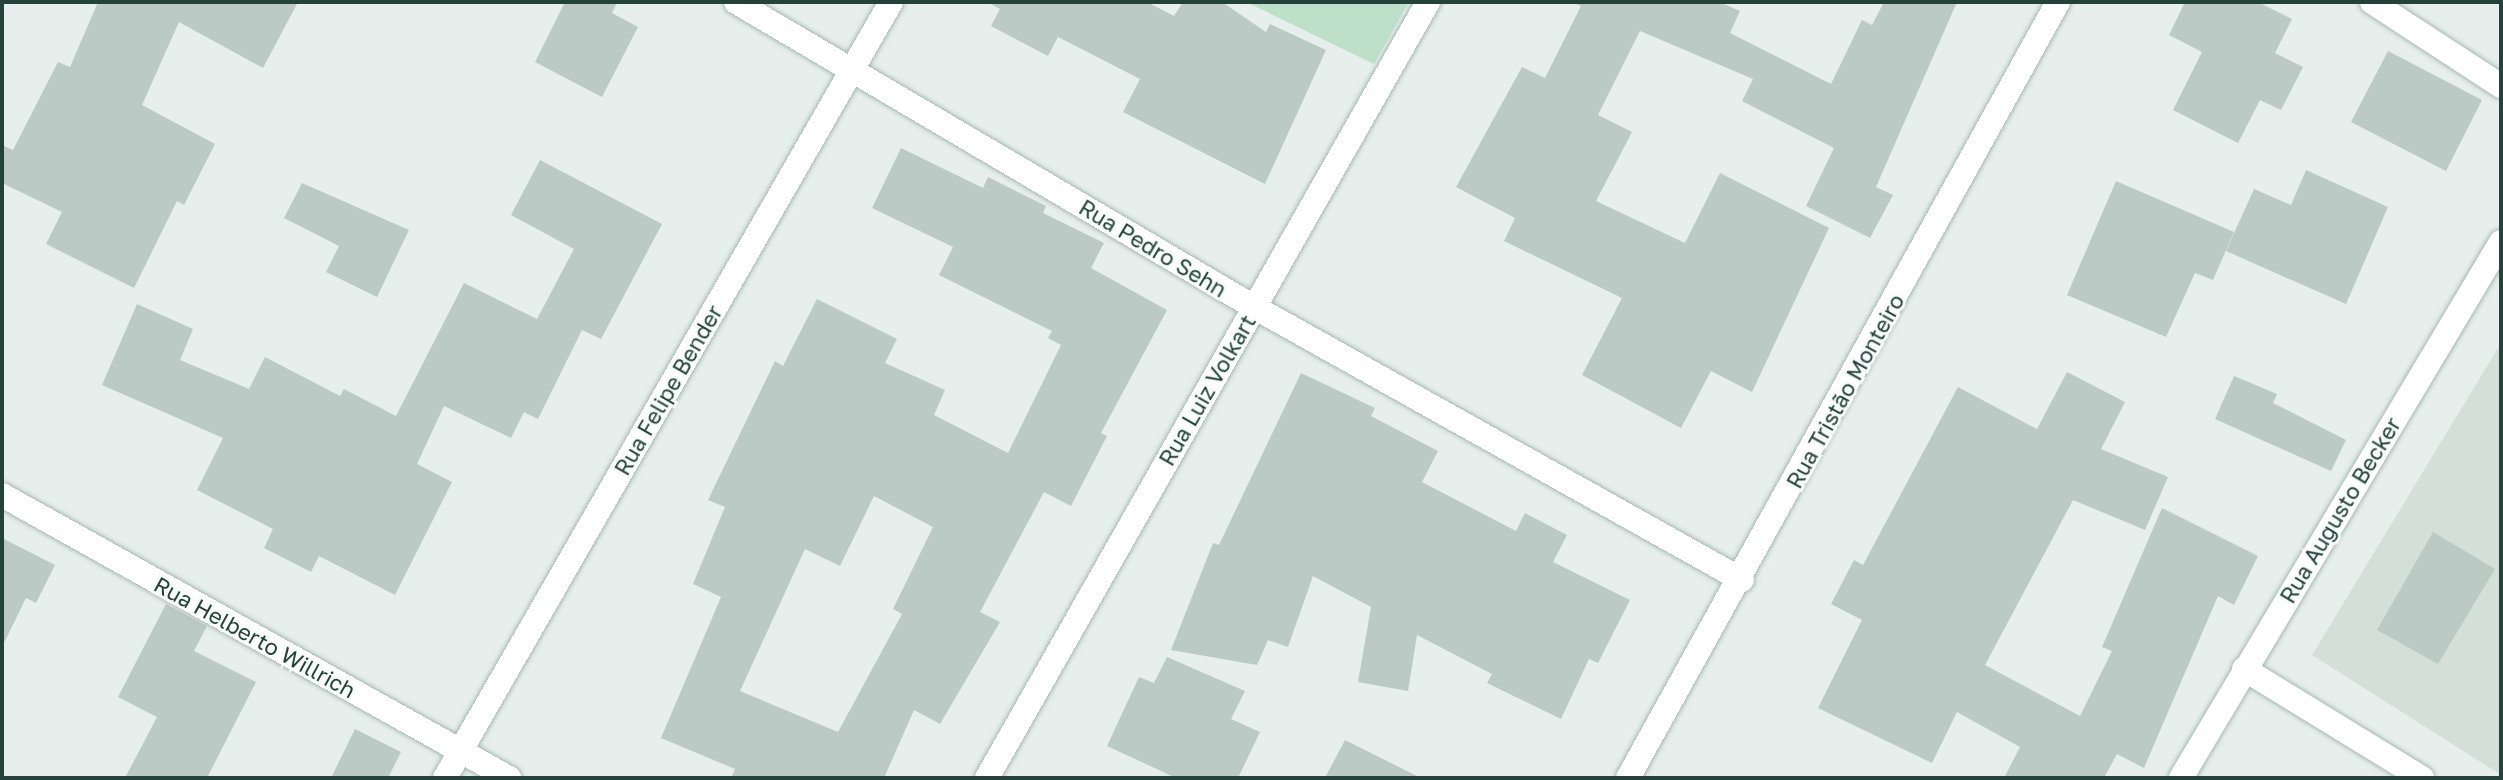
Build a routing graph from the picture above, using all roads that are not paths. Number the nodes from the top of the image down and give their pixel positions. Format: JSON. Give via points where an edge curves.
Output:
{"nodes":[{"id":1,"x":736,"y":2,"type":"edge"},
{"id":2,"x":891,"y":2,"type":"edge"},
{"id":3,"x":1428,"y":2,"type":"edge"},
{"id":4,"x":2058,"y":2,"type":"edge"},
{"id":5,"x":2372,"y":2,"type":"edge"},
{"id":6,"x":851,"y":70,"type":"junction"},
{"id":7,"x":2501,"y":86,"type":"edge"},
{"id":8,"x":2501,"y":242,"type":"edge"},
{"id":9,"x":1254,"y":307,"type":"junction"},
{"id":10,"x":2,"y":495,"type":"edge"},
{"id":11,"x":1742,"y":580,"type":"junction"},
{"id":12,"x":2244,"y":669,"type":"junction"},
{"id":13,"x":460,"y":752,"type":"junction"},
{"id":14,"x":445,"y":778,"type":"edge"},
{"id":15,"x":509,"y":778,"type":"edge"},
{"id":16,"x":987,"y":778,"type":"edge"},
{"id":17,"x":1628,"y":778,"type":"edge"},
{"id":18,"x":2181,"y":778,"type":"edge"},
{"id":19,"x":2422,"y":778,"type":"edge"}],
"edges":[{"from":1,"to":6,"type":"street","name":"Rua Pedro Sehn"},
{"from":2,"to":6,"type":"street","name":"Rua Felipe Bender"},
{"from":3,"to":9,"type":"street","name":"Rua Luiz Volkart"},
{"from":4,"to":11,"type":"street","name":"Rua Tristão Monteiro"},
{"from":5,"to":7,"type":"street"},
{"from":6,"to":9,"type":"street","name":"Rua Pedro Sehn"},
{"from":6,"to":13,"type":"street","name":"Rua Felipe Bender"},
{"from":8,"to":12,"type":"street","name":"Rua Augusto Becker"},
{"from":9,"to":11,"type":"street","name":"Rua Pedro Sehn"},
{"from":9,"to":16,"type":"street","name":"Rua Luiz Volkart"},
{"from":10,"to":13,"type":"street","name":"Rua Helberto Willrich"},
{"from":11,"to":17,"type":"street","name":"Rua Tristão Monteiro"},
{"from":12,"to":18,"type":"street","name":"Rua Augusto Becker"},
{"from":12,"to":19,"type":"street"},
{"from":13,"to":14,"type":"street","name":"Rua Felipe Bender"},
{"from":13,"to":15,"type":"street","name":"Rua Helberto Willrich"}]}
